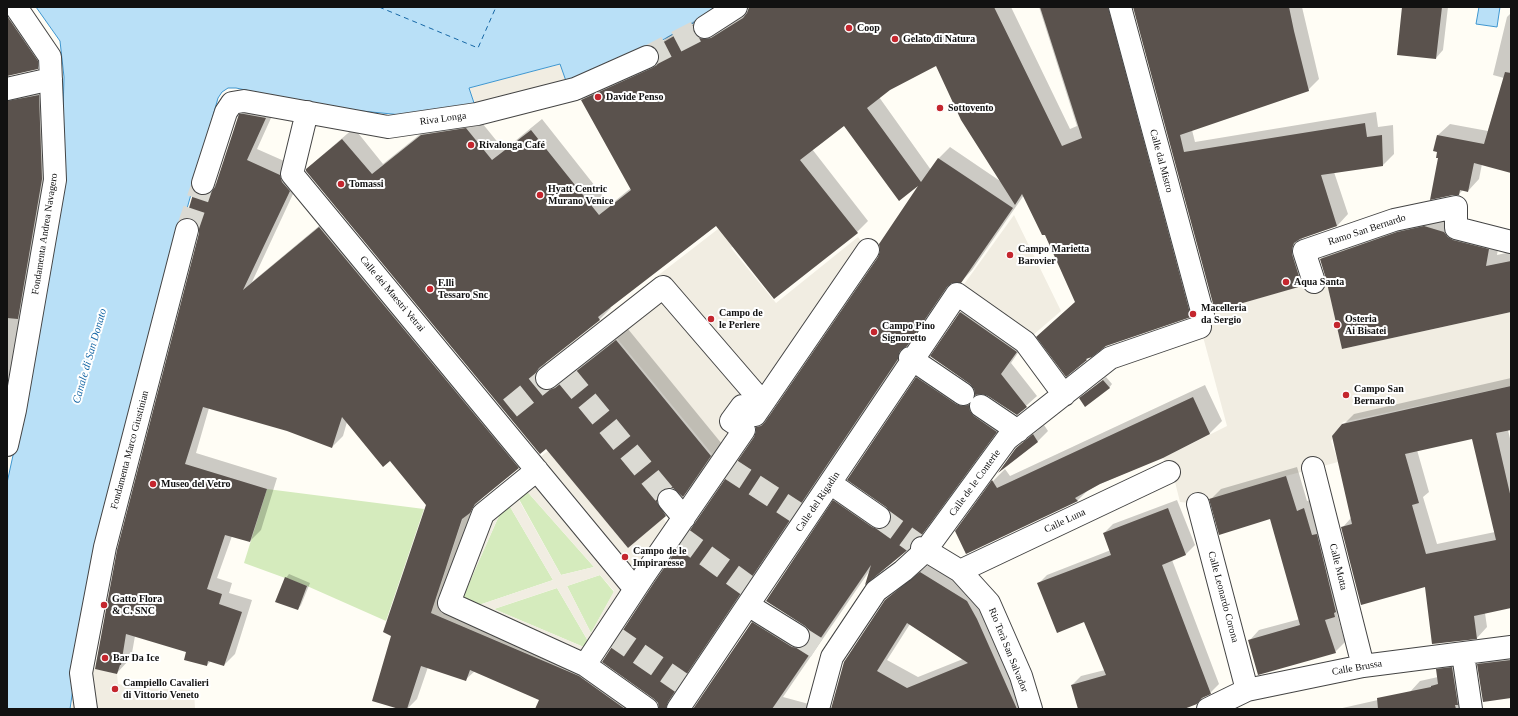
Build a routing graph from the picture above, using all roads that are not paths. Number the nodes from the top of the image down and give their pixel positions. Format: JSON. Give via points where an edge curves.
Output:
{"nodes":[{"id":1,"x":16,"y":7,"type":"edge"},
{"id":2,"x":736,"y":7,"type":"edge"},
{"id":3,"x":1120,"y":7,"type":"edge"},
{"id":4,"x":705,"y":27,"type":"tunnel mouth"},
{"id":5,"x":647,"y":58,"type":"tunnel mouth"},
{"id":6,"x":51,"y":79,"type":"junction"},
{"id":7,"x":7,"y":89,"type":"edge"},
{"id":8,"x":307,"y":112,"type":"junction"},
{"id":9,"x":203,"y":183,"type":"tunnel mouth"},
{"id":10,"x":188,"y":230,"type":"tunnel mouth"},
{"id":11,"x":1511,"y":242,"type":"edge"},
{"id":12,"x":868,"y":250,"type":"dead end"},
{"id":13,"x":1314,"y":282,"type":"dead end"},
{"id":14,"x":1202,"y":321,"type":"joint"},
{"id":15,"x":911,"y":359,"type":"junction"},
{"id":16,"x":558,"y":373,"type":"tunnel mouth"},
{"id":17,"x":963,"y":394,"type":"dead end"},
{"id":18,"x":1064,"y":395,"type":"junction"},
{"id":19,"x":763,"y":402,"type":"junction"},
{"id":20,"x":981,"y":406,"type":"dead end"},
{"id":21,"x":1018,"y":430,"type":"junction"},
{"id":22,"x":7,"y":445,"type":"edge"},
{"id":23,"x":534,"y":467,"type":"junction"},
{"id":24,"x":1313,"y":468,"type":"dead end"},
{"id":25,"x":1169,"y":472,"type":"dead end"},
{"id":26,"x":830,"y":483,"type":"junction"},
{"id":27,"x":669,"y":500,"type":"tunnel mouth"},
{"id":28,"x":1198,"y":504,"type":"dead end"},
{"id":29,"x":879,"y":518,"type":"tunnel mouth"},
{"id":30,"x":679,"y":529,"type":"junction"},
{"id":31,"x":924,"y":550,"type":"junction"},
{"id":32,"x":960,"y":571,"type":"junction"},
{"id":33,"x":636,"y":589,"type":"junction"},
{"id":34,"x":753,"y":595,"type":"junction"},
{"id":35,"x":798,"y":636,"type":"tunnel mouth"},
{"id":36,"x":1511,"y":647,"type":"edge"},
{"id":37,"x":1463,"y":654,"type":"junction"},
{"id":38,"x":585,"y":665,"type":"junction"},
{"id":39,"x":1363,"y":666,"type":"junction"},
{"id":40,"x":1247,"y":690,"type":"junction"},
{"id":41,"x":86,"y":709,"type":"edge"},
{"id":42,"x":647,"y":709,"type":"edge"},
{"id":43,"x":678,"y":709,"type":"edge"},
{"id":44,"x":818,"y":709,"type":"edge"},
{"id":45,"x":1031,"y":709,"type":"edge"},
{"id":46,"x":1208,"y":709,"type":"edge"},
{"id":47,"x":1471,"y":709,"type":"edge"}],
"edges":[{"from":1,"to":6,"type":"street","name":"Fondamenta Andrea Navagero","via":[[50,58]]},
{"from":2,"to":4,"type":"street"},
{"from":3,"to":14,"type":"street","name":"Calle dal Mistro"},
{"from":5,"to":8,"type":"street","name":"Riva Longa","via":[[576,89],[477,114],[388,127]]},
{"from":6,"to":7,"type":"street"},
{"from":6,"to":22,"type":"street","name":"Fondamenta Andrea Navagero","via":[[55,180],[17,403]]},
{"from":8,"to":9,"type":"street","name":"Riva Longa","via":[[244,101],[232,103],[226,112]]},
{"from":8,"to":23,"type":"street","name":"Calle dei Maestri Vetrai","via":[[292,174],[503,414]]},
{"from":10,"to":41,"type":"street","name":"Fondamenta Marco Giustinian","via":[[105,547],[81,673]]},
{"from":11,"to":13,"type":"street","name":"Ramo San Bernardo","via":[[1456,228],[1456,207],[1394,220],[1304,251]]},
{"from":12,"to":19,"type":"street","via":[[835,303]]},
{"from":14,"to":18,"type":"street","name":"Calle de le Conterie","via":[[1110,358]]},
{"from":15,"to":17,"type":"street"},
{"from":15,"to":18,"type":"street","name":"Calle del Rigadin","via":[[957,294],[1025,342]]},
{"from":15,"to":26,"type":"street","name":"Calle del Rigadin"},
{"from":16,"to":19,"type":"street","via":[[663,287]]},
{"from":18,"to":21,"type":"street","name":"Calle de le Conterie"},
{"from":19,"to":30,"type":"street","via":[[754,415],[742,406],[731,421],[744,430],[724,465]]},
{"from":20,"to":21,"type":"street"},
{"from":21,"to":31,"type":"street","name":"Calle de le Conterie","via":[[1006,439]]},
{"from":23,"to":33,"type":"street","name":"Calle dei Maestri Vetrai"},
{"from":23,"to":38,"type":"street","via":[[483,514],[449,603]]},
{"from":24,"to":39,"type":"street","name":"Calle Motta"},
{"from":25,"to":32,"type":"street","name":"Calle Luna"},
{"from":26,"to":29,"type":"street"},
{"from":26,"to":34,"type":"street","name":"Calle del Rigadin","via":[[804,517]]},
{"from":27,"to":30,"type":"street"},
{"from":28,"to":40,"type":"street","name":"Calle Leonardo Corona"},
{"from":30,"to":33,"type":"street"},
{"from":31,"to":32,"type":"street","name":"Rio Terà San Salvador"},
{"from":31,"to":44,"type":"street","name":"Calle de le Conterie","via":[[876,591],[824,652]]},
{"from":32,"to":45,"type":"street","name":"Rio Terà San Salvador","via":[[989,603],[1021,676]]},
{"from":33,"to":38,"type":"street","via":[[609,634]]},
{"from":34,"to":35,"type":"street"},
{"from":34,"to":43,"type":"street","name":"Calle del Rigadin","via":[[689,688]]},
{"from":36,"to":37,"type":"street","name":"Calle Brussa"},
{"from":37,"to":39,"type":"street","name":"Calle Brussa"},
{"from":37,"to":47,"type":"street"},
{"from":38,"to":42,"type":"street"},
{"from":39,"to":40,"type":"street","name":"Calle Brussa"},
{"from":40,"to":46,"type":"street","name":"Calle Brussa"}]}
